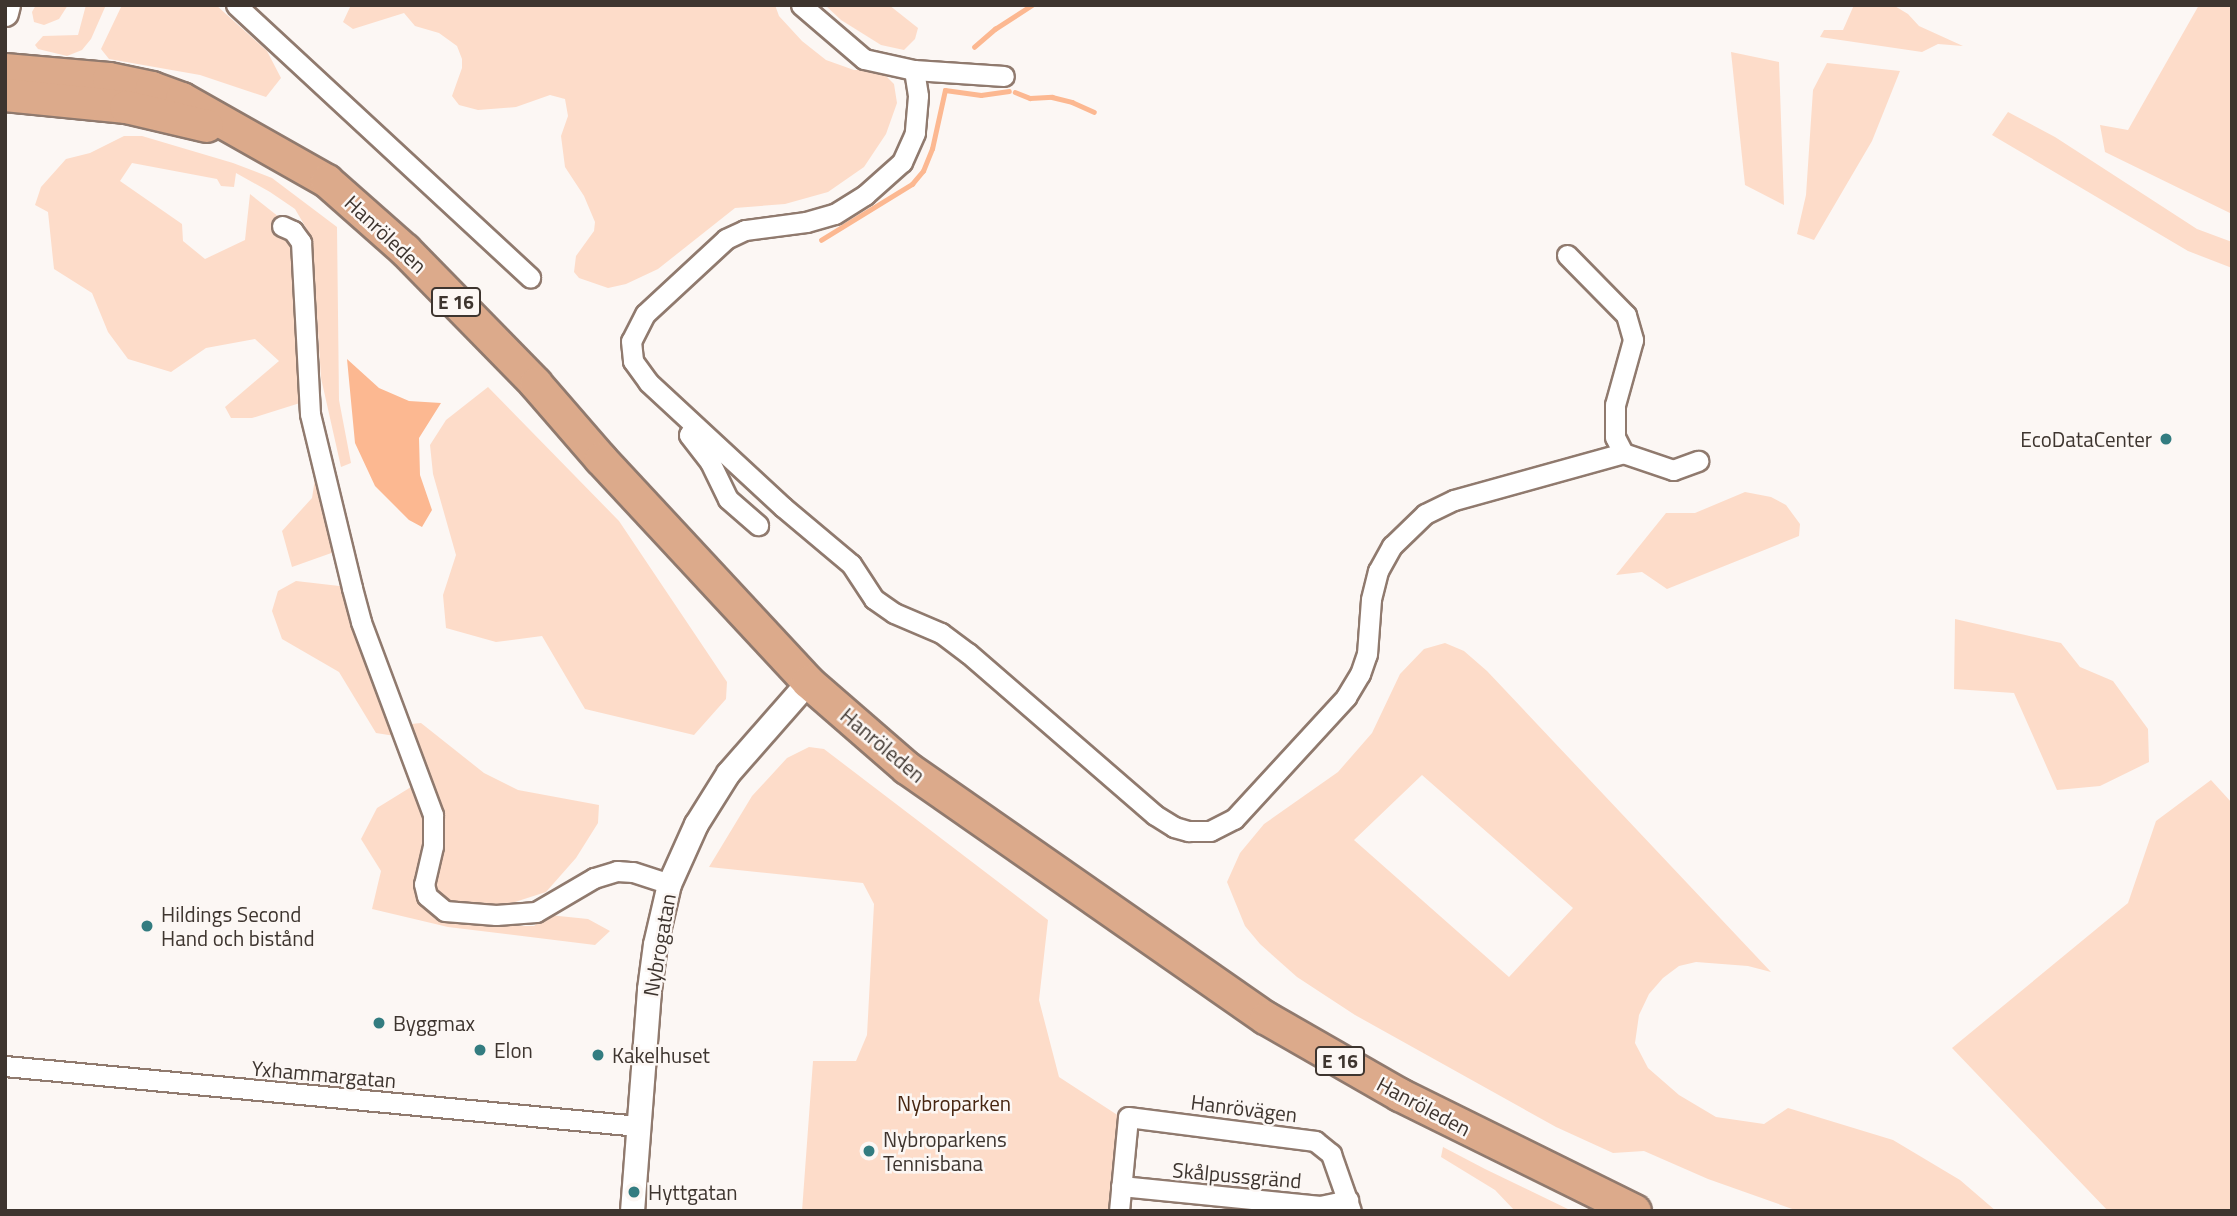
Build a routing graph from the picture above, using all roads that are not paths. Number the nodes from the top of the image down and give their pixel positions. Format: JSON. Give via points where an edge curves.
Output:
{"nodes":[{"id":1,"x":7,"y":5,"type":"edge"},
{"id":2,"x":236,"y":5,"type":"edge"},
{"id":3,"x":801,"y":5,"type":"edge"},
{"id":4,"x":5,"y":13,"type":"edge"},
{"id":5,"x":5,"y":70,"type":"edge"},
{"id":6,"x":914,"y":70,"type":"junction"},
{"id":7,"x":1004,"y":76,"type":"dead end"},
{"id":8,"x":5,"y":95,"type":"edge"},
{"id":9,"x":246,"y":135,"type":"junction"},
{"id":10,"x":282,"y":226,"type":"dead end"},
{"id":11,"x":1567,"y":255,"type":"dead end"},
{"id":12,"x":530,"y":277,"type":"dead end"},
{"id":13,"x":695,"y":425,"type":"junction"},
{"id":14,"x":1623,"y":453,"type":"junction"},
{"id":15,"x":1699,"y":461,"type":"dead end"},
{"id":16,"x":758,"y":525,"type":"dead end"},
{"id":17,"x":808,"y":682,"type":"junction"},
{"id":18,"x":670,"y":884,"type":"junction"},
{"id":19,"x":5,"y":1066,"type":"edge"},
{"id":20,"x":639,"y":1126,"type":"junction"},
{"id":21,"x":1121,"y":1186,"type":"junction"},
{"id":22,"x":1350,"y":1205,"type":"edge"},
{"id":23,"x":632,"y":1211,"type":"edge"},
{"id":24,"x":1119,"y":1211,"type":"edge"},
{"id":25,"x":1635,"y":1211,"type":"edge"}],
"edges":[{"from":1,"to":4,"type":"main road"},
{"from":2,"to":12,"type":"street"},
{"from":3,"to":6,"type":"street","via":[[864,60]]},
{"from":5,"to":9,"type":"highway","name":"Hanröleden","number":"E 16","via":[[110,79],[152,88],[182,99]]},
{"from":6,"to":7,"type":"street"},
{"from":6,"to":13,"type":"street","via":[[918,96],[915,133],[902,162],[859,200],[834,214],[745,230],[726,239],[660,298],[634,330],[631,350],[639,371]]},
{"from":8,"to":9,"type":"highway","name":"Hanröleden","number":"E 16","via":[[126,107]]},
{"from":9,"to":17,"type":"highway","name":"Hanröleden","number":"E 16","via":[[327,181],[405,250],[536,384]]},
{"from":10,"to":18,"type":"street","via":[[301,242],[308,401],[352,588],[365,635],[433,815],[433,846],[424,884],[427,896],[445,911],[496,915],[536,912],[594,878],[617,872],[633,872]]},
{"from":11,"to":14,"type":"street","via":[[1626,315],[1633,340],[1615,405],[1615,437]]},
{"from":13,"to":14,"type":"street","via":[[851,564],[886,608],[941,633],[1155,815],[1174,827],[1195,832],[1224,825],[1242,812],[1353,686],[1367,654],[1378,571],[1391,546],[1413,523],[1454,500]]},
{"from":13,"to":16,"type":"street","via":[[689,435],[710,462],[728,499]]},
{"from":14,"to":15,"type":"street","via":[[1673,470]]},
{"from":17,"to":18,"type":"street","name":"Nybrogatan","via":[[728,773],[696,824]]},
{"from":17,"to":25,"type":"highway","name":"Hanröleden","number":"E 16","via":[[907,768],[1266,1018],[1411,1101]]},
{"from":18,"to":20,"type":"street","name":"Nybrogatan","via":[[652,967]]},
{"from":19,"to":20,"type":"street","name":"Yxhammargatan"},
{"from":20,"to":23,"type":"street","name":"Nybrogatan"},
{"from":21,"to":22,"type":"street","name":"Skålpussgränd"},
{"from":21,"to":22,"type":"street","name":"Hanrövägen","via":[[1128,1117],[1315,1141],[1331,1154]]},
{"from":21,"to":24,"type":"street"}]}
